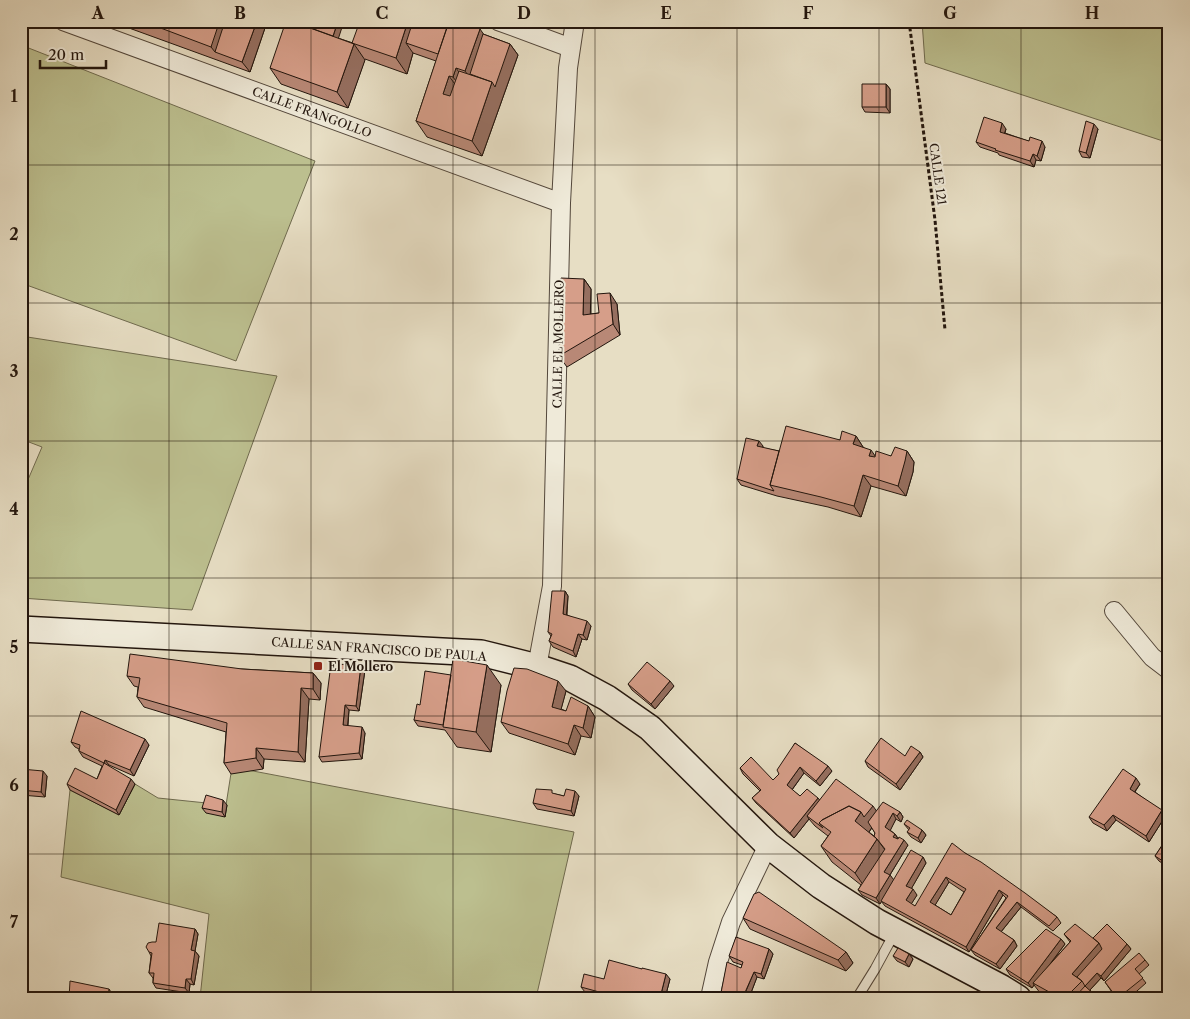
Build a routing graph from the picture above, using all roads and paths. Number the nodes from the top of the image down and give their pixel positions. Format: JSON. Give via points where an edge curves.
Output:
{"nodes":[{"id":1,"x":63,"y":21,"type":"edge"},
{"id":2,"x":498,"y":21,"type":"edge"},
{"id":3,"x":575,"y":21,"type":"edge"},
{"id":4,"x":909,"y":21,"type":"edge"},
{"id":5,"x":572,"y":48,"type":"junction"},
{"id":6,"x":561,"y":203,"type":"junction"},
{"id":7,"x":945,"y":330,"type":"dead end"},
{"id":8,"x":1114,"y":611,"type":"dead end"},
{"id":9,"x":21,"y":629,"type":"edge"},
{"id":10,"x":537,"y":667,"type":"junction"},
{"id":11,"x":1169,"y":670,"type":"edge"},
{"id":12,"x":768,"y":845,"type":"junction"},
{"id":13,"x":895,"y":931,"type":"junction"},
{"id":14,"x":710,"y":998,"type":"edge"},
{"id":15,"x":857,"y":998,"type":"edge"},
{"id":16,"x":1018,"y":998,"type":"edge"}],
"edges":[{"from":1,"to":6,"type":"street","name":"CALLE FRANGOLLO"},
{"from":2,"to":5,"type":"street"},
{"from":3,"to":5,"type":"street","name":"CALLE EL MOLLERO"},
{"from":4,"to":7,"type":"path","name":"CALLE 121","via":[[935,220]]},
{"from":5,"to":6,"type":"street","name":"CALLE EL MOLLERO","via":[[568,68]]},
{"from":6,"to":10,"type":"street","name":"CALLE EL MOLLERO","via":[[552,586]]},
{"from":8,"to":11,"type":"street","via":[[1152,657]]},
{"from":9,"to":10,"type":"main road","name":"CALLE SAN FRANCISCO DE PAULA","via":[[481,653]]},
{"from":10,"to":12,"type":"main road","name":"CALLE SAN FRANCISCO DE PAULA","via":[[570,678],[607,698],[650,728]]},
{"from":12,"to":13,"type":"main road","name":"CALLE SAN FRANCISCO DE PAULA","via":[[821,886]]},
{"from":12,"to":14,"type":"street","via":[[731,922]]},
{"from":13,"to":15,"type":"lane"},
{"from":13,"to":16,"type":"main road","name":"CALLE SAN FRANCISCO DE PAULA"}]}
